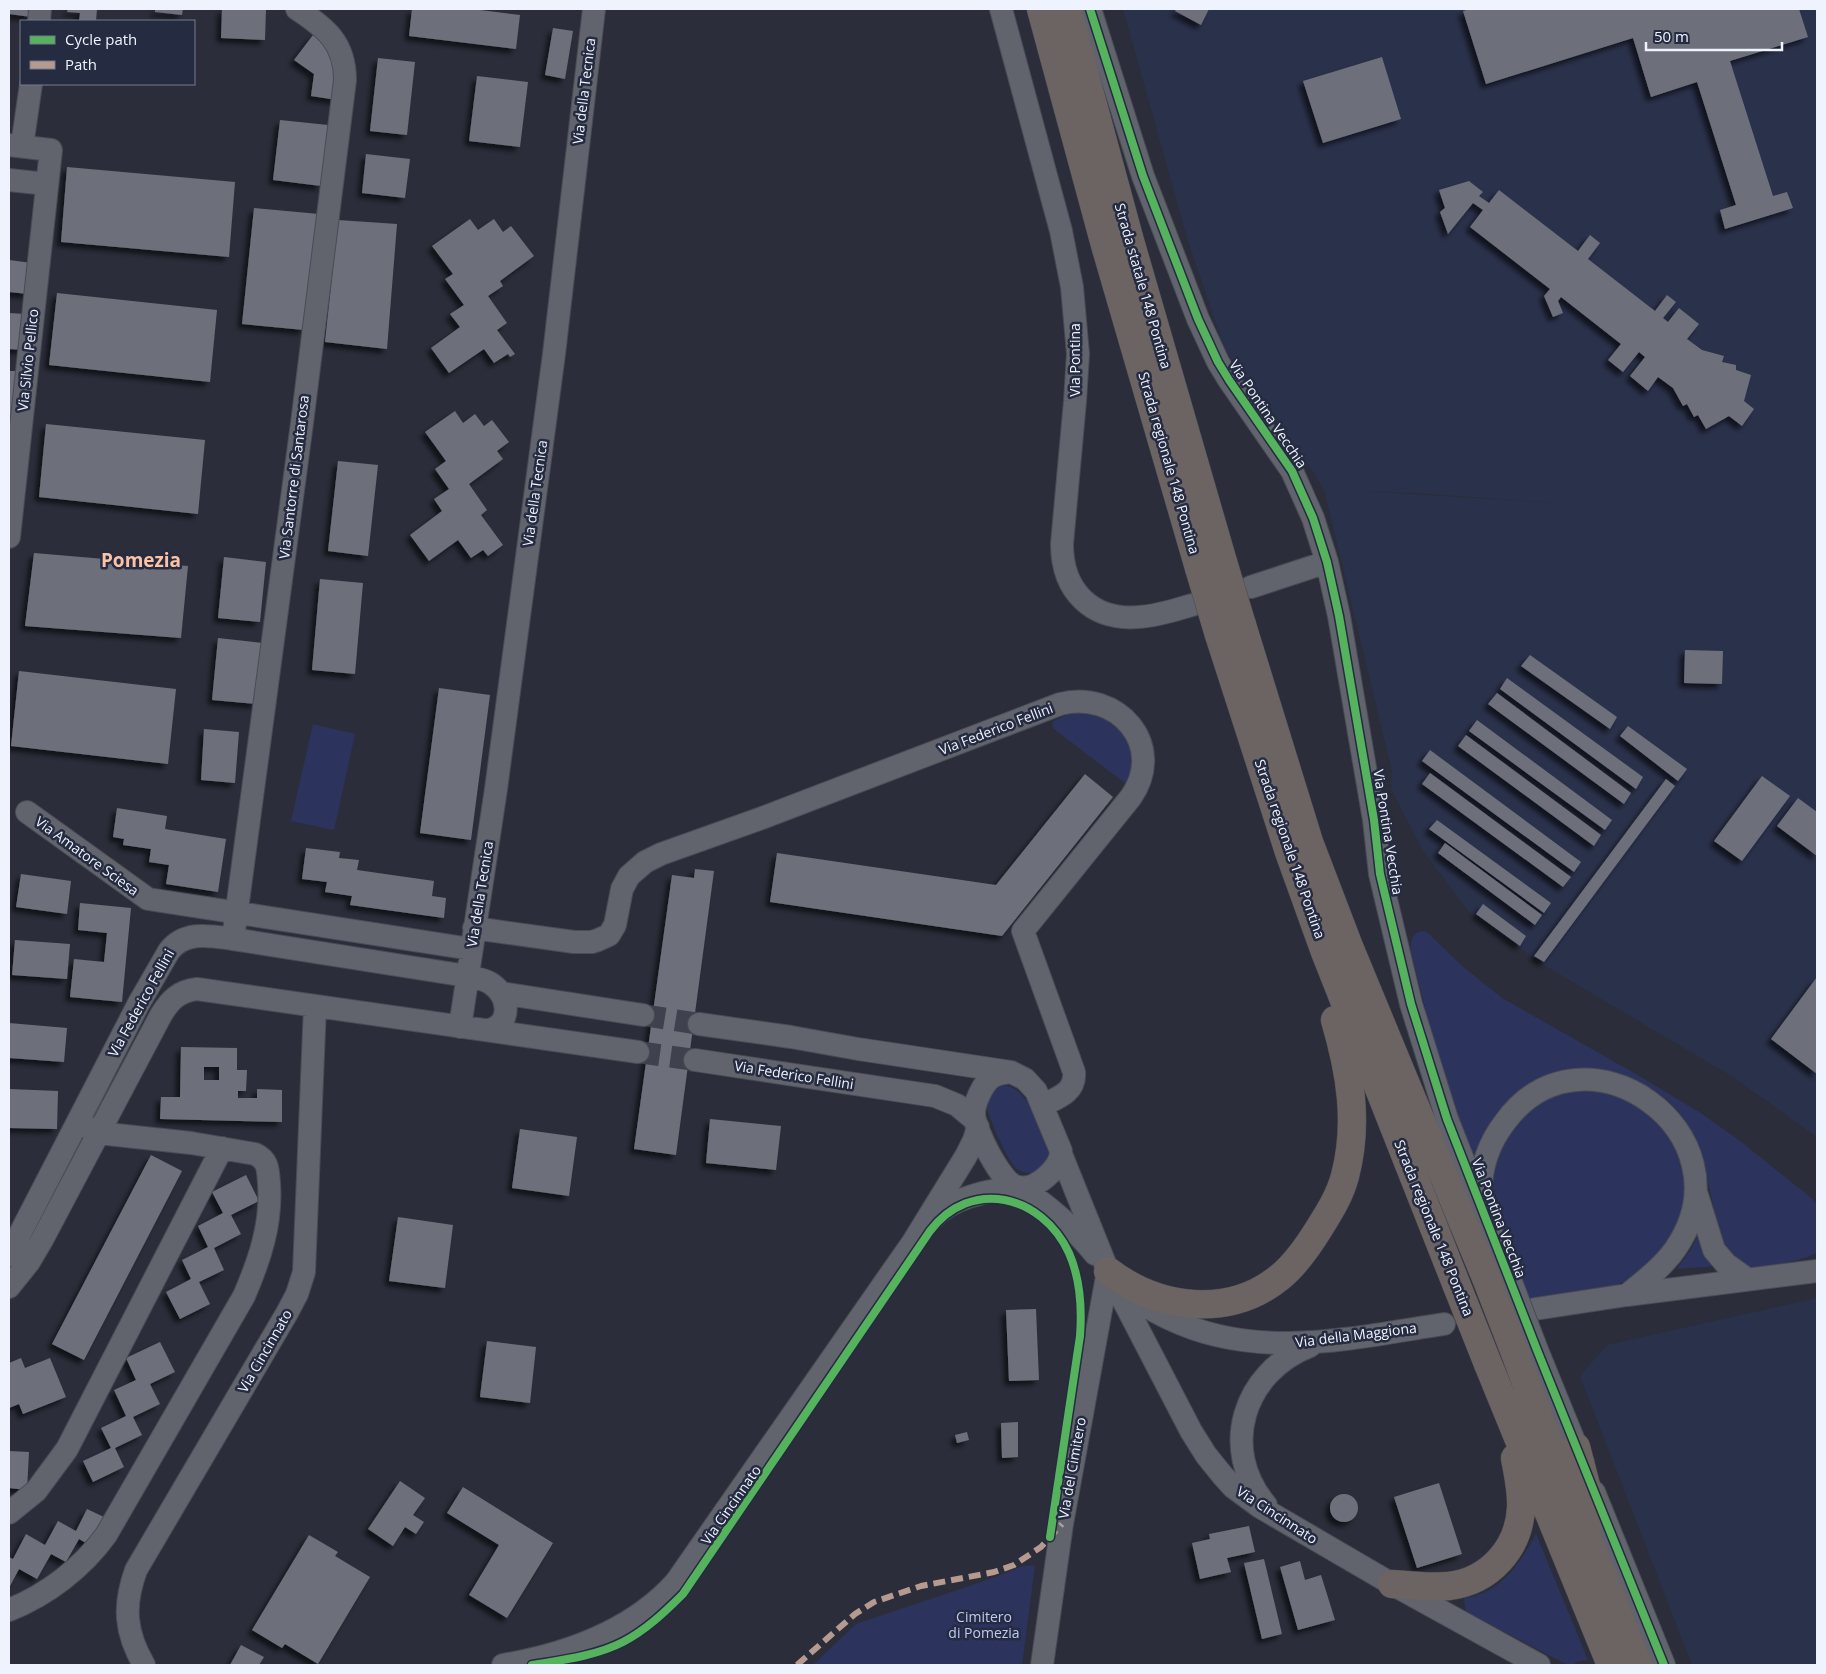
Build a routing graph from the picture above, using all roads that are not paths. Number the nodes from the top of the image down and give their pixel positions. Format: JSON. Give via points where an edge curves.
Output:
{"nodes":[{"id":1,"x":297,"y":9,"type":"edge"},
{"id":2,"x":594,"y":9,"type":"edge"},
{"id":3,"x":1001,"y":9,"type":"edge"},
{"id":4,"x":1041,"y":9,"type":"edge"},
{"id":5,"x":1067,"y":9,"type":"edge"},
{"id":6,"x":1090,"y":9,"type":"edge"},
{"id":7,"x":30,"y":85,"type":"edge"},
{"id":8,"x":16,"y":145,"type":"edge"},
{"id":9,"x":9,"y":180,"type":"edge"},
{"id":10,"x":47,"y":184,"type":"junction"},
{"id":11,"x":9,"y":537,"type":"edge"},
{"id":12,"x":1327,"y":562,"type":"junction"},
{"id":13,"x":1211,"y":565,"type":"junction"},
{"id":14,"x":1251,"y":587,"type":"dead end"},
{"id":15,"x":1192,"y":605,"type":"dead end"},
{"id":16,"x":1231,"y":630,"type":"junction"},
{"id":17,"x":27,"y":812,"type":"dead end"},
{"id":18,"x":1289,"y":852,"type":"junction"},
{"id":19,"x":148,"y":899,"type":"joint"},
{"id":20,"x":183,"y":905,"type":"junction"},
{"id":21,"x":237,"y":914,"type":"junction"},
{"id":22,"x":233,"y":939,"type":"junction"},
{"id":23,"x":473,"y":939,"type":"junction"},
{"id":24,"x":171,"y":948,"type":"junction"},
{"id":25,"x":467,"y":976,"type":"junction"},
{"id":26,"x":197,"y":989,"type":"junction"},
{"id":27,"x":501,"y":993,"type":"junction"},
{"id":28,"x":315,"y":1006,"type":"junction"},
{"id":29,"x":643,"y":1015,"type":"tunnel mouth"},
{"id":30,"x":460,"y":1027,"type":"junction"},
{"id":31,"x":489,"y":1030,"type":"junction"},
{"id":32,"x":858,"y":1049,"type":"junction"},
{"id":33,"x":638,"y":1052,"type":"tunnel mouth"},
{"id":34,"x":1011,"y":1072,"type":"junction"},
{"id":35,"x":854,"y":1084,"type":"junction"},
{"id":36,"x":1043,"y":1104,"type":"junction"},
{"id":37,"x":78,"y":1123,"type":"junction"},
{"id":38,"x":976,"y":1124,"type":"junction"},
{"id":39,"x":98,"y":1133,"type":"junction"},
{"id":40,"x":222,"y":1148,"type":"junction"},
{"id":41,"x":1061,"y":1154,"type":"junction"},
{"id":42,"x":1018,"y":1187,"type":"junction"},
{"id":43,"x":1696,"y":1194,"type":"junction"},
{"id":44,"x":1481,"y":1205,"type":"junction"},
{"id":45,"x":913,"y":1242,"type":"junction"},
{"id":46,"x":9,"y":1255,"type":"edge"},
{"id":47,"x":1108,"y":1271,"type":"junction"},
{"id":48,"x":1817,"y":1271,"type":"edge"},
{"id":49,"x":1497,"y":1276,"type":"junction"},
{"id":50,"x":1747,"y":1279,"type":"junction"},
{"id":51,"x":9,"y":1286,"type":"edge"},
{"id":52,"x":1626,"y":1295,"type":"junction"},
{"id":53,"x":1535,"y":1309,"type":"dead end"},
{"id":54,"x":1135,"y":1323,"type":"junction"},
{"id":55,"x":1444,"y":1324,"type":"dead end"},
{"id":56,"x":1098,"y":1329,"type":"junction"},
{"id":57,"x":1320,"y":1342,"type":"junction"},
{"id":58,"x":1527,"y":1354,"type":"junction"},
{"id":59,"x":1502,"y":1396,"type":"junction"},
{"id":60,"x":1576,"y":1447,"type":"junction"},
{"id":61,"x":9,"y":1514,"type":"edge"},
{"id":62,"x":1286,"y":1522,"type":"junction"},
{"id":63,"x":1392,"y":1584,"type":"junction"},
{"id":64,"x":9,"y":1610,"type":"edge"},
{"id":65,"x":1622,"y":1626,"type":"junction"},
{"id":66,"x":144,"y":1665,"type":"edge"},
{"id":67,"x":503,"y":1665,"type":"edge"},
{"id":68,"x":1042,"y":1665,"type":"edge"},
{"id":69,"x":1539,"y":1665,"type":"edge"},
{"id":70,"x":1611,"y":1665,"type":"edge"},
{"id":71,"x":1638,"y":1665,"type":"edge"},
{"id":72,"x":1664,"y":1665,"type":"edge"}],
"edges":[{"from":1,"to":21,"type":"street","name":"Via Santorre di Santarosa","via":[[334,39],[344,64],[345,80]]},
{"from":2,"to":23,"type":"street","name":"Via della Tecnica","via":[[554,354]]},
{"from":3,"to":15,"type":"street","name":"Via Pontina","via":[[1062,231],[1074,302],[1077,372],[1062,544],[1066,575],[1085,602],[1109,615],[1140,618]]},
{"from":4,"to":13,"type":"highway","name":"Strada regionale 148 Pontina","via":[[1106,245]]},
{"from":5,"to":13,"type":"highway","name":"Strada statale 148 Pontina","via":[[1130,241]]},
{"from":6,"to":12,"type":"street","name":"Via Pontina Vecchia","via":[[1143,176],[1198,319],[1229,380],[1292,471],[1308,504]]},
{"from":7,"to":8,"type":"street"},
{"from":8,"to":10,"type":"street","name":"Via Silvio Pellico","via":[[51,150]]},
{"from":9,"to":10,"type":"street"},
{"from":10,"to":11,"type":"street","name":"Via Silvio Pellico"},
{"from":12,"to":14,"type":"street"},
{"from":12,"to":44,"type":"street","name":"Via Pontina Vecchia","via":[[1352,685],[1386,902],[1411,1004],[1433,1075]]},
{"from":13,"to":16,"type":"highway","name":"Strada regionale 148 Pontina","bridge":true},
{"from":16,"to":18,"type":"highway","name":"Strada regionale 148 Pontina"},
{"from":16,"to":49,"type":"highway","name":"Strada regionale 148 Pontina","via":[[1354,960]]},
{"from":17,"to":19,"type":"street","name":"Via Amatore Sciesa"},
{"from":18,"to":47,"type":"highway","via":[[1350,1082],[1352,1117],[1342,1186],[1317,1233],[1293,1265],[1273,1282],[1241,1298],[1211,1305],[1183,1304],[1136,1290]]},
{"from":18,"to":59,"type":"highway","name":"Strada regionale 148 Pontina","bridge":true,"via":[[1338,987]]},
{"from":19,"to":20,"type":"street","name":"Via Federico Fellini"},
{"from":20,"to":21,"type":"street","name":"Via Federico Fellini"},
{"from":20,"to":24,"type":"street","via":[[179,908]]},
{"from":21,"to":22,"type":"street","name":"Via Santorre di Santarosa"},
{"from":21,"to":23,"type":"street","name":"Via Federico Fellini"},
{"from":22,"to":24,"type":"street","name":"Via Federico Fellini","via":[[196,936],[183,939]]},
{"from":22,"to":25,"type":"street","name":"Via Federico Fellini"},
{"from":23,"to":25,"type":"street","name":"Via della Tecnica"},
{"from":23,"to":36,"type":"street","name":"Via Federico Fellini","via":[[598,940],[609,934],[615,925],[628,876],[661,854],[1060,704],[1078,701],[1098,703],[1118,713],[1134,728],[1140,741],[1142,773],[1131,797],[1023,931],[1074,1072],[1068,1092]]},
{"from":24,"to":26,"type":"street","via":[[167,962],[170,972],[180,982]]},
{"from":24,"to":37,"type":"street","name":"Via Federico Fellini"},
{"from":25,"to":27,"type":"street","name":"Via Federico Fellini","via":[[490,983]]},
{"from":25,"to":30,"type":"street","name":"Via della Tecnica"},
{"from":26,"to":28,"type":"street"},
{"from":26,"to":39,"type":"street","name":"Via Federico Fellini","via":[[179,994],[167,1005]]},
{"from":27,"to":29,"type":"street","name":"Via Federico Fellini"},
{"from":27,"to":31,"type":"street","via":[[506,1003],[506,1014],[499,1026]]},
{"from":28,"to":30,"type":"street"},
{"from":28,"to":66,"type":"street","name":"Via Cincinnato","via":[[302,1280],[288,1313],[136,1570],[129,1592],[127,1618],[134,1646]]},
{"from":30,"to":31,"type":"street"},
{"from":31,"to":33,"type":"street"},
{"from":32,"to":34,"type":"street"},
{"from":32,"to":35,"type":"street"},
{"from":32,"to":35,"type":"street","name":"Via Federico Fellini","via":[[791,1036],[703,1025],[698,1060]]},
{"from":34,"to":36,"type":"street","via":[[1031,1085]]},
{"from":34,"to":38,"type":"street","via":[[995,1075],[986,1083],[975,1108]]},
{"from":35,"to":38,"type":"street","name":"Via Federico Fellini","via":[[942,1098],[957,1105]]},
{"from":36,"to":41,"type":"street"},
{"from":37,"to":39,"type":"street"},
{"from":37,"to":46,"type":"street","name":"Via Federico Fellini"},
{"from":38,"to":42,"type":"street","via":[[1001,1172]]},
{"from":38,"to":45,"type":"street","name":"Via Cincinnato","via":[[974,1140],[966,1156]]},
{"from":39,"to":40,"type":"street"},
{"from":39,"to":51,"type":"street","name":"Via Federico Fellini","via":[[42,1240]]},
{"from":40,"to":61,"type":"street","via":[[67,1449],[36,1491]]},
{"from":40,"to":64,"type":"street","via":[[255,1154],[268,1168],[268,1224],[258,1262],[244,1296],[103,1540],[61,1581]]},
{"from":41,"to":42,"type":"street","via":[[1055,1168],[1043,1180],[1032,1186]]},
{"from":41,"to":47,"type":"street","name":"Via Cincinnato"},
{"from":42,"to":45,"type":"street","name":"Via Cincinnato","via":[[982,1193],[952,1204],[939,1212]]},
{"from":42,"to":47,"type":"street","name":"Via Cincinnato","via":[[1061,1216]]},
{"from":43,"to":44,"type":"street","via":[[1691,1157],[1685,1141],[1664,1114],[1653,1104],[1611,1082],[1578,1080],[1563,1082],[1531,1095],[1510,1115],[1493,1140],[1484,1163]]},
{"from":43,"to":50,"type":"street","via":[[1714,1250],[1726,1264]]},
{"from":43,"to":52,"type":"street","via":[[1689,1222],[1676,1248]]},
{"from":44,"to":49,"type":"street","name":"Via Pontina Vecchia"},
{"from":45,"to":67,"type":"street","name":"Via Cincinnato","via":[[686,1570],[666,1593],[632,1619],[587,1642],[546,1656]]},
{"from":47,"to":54,"type":"street","name":"Via Cincinnato"},
{"from":47,"to":56,"type":"street","name":"Via del Cimitero"},
{"from":47,"to":57,"type":"street","name":"Via della Maggiona","via":[[1144,1306],[1198,1331],[1260,1343]]},
{"from":48,"to":50,"type":"street"},
{"from":49,"to":58,"type":"highway","name":"Strada regionale 148 Pontina","bridge":true},
{"from":50,"to":52,"type":"street"},
{"from":52,"to":53,"type":"street"},
{"from":54,"to":56,"type":"street","via":[[1114,1318],[1103,1322]]},
{"from":54,"to":62,"type":"street","name":"Via Cincinnato","via":[[1191,1431],[1218,1470],[1241,1493]]},
{"from":55,"to":57,"type":"street","name":"Via della Maggiona"},
{"from":56,"to":68,"type":"street","name":"Via del Cimitero","via":[[1062,1524]]},
{"from":57,"to":62,"type":"street","via":[[1293,1354],[1273,1368],[1257,1386],[1244,1420],[1242,1452],[1248,1476],[1259,1496]]},
{"from":58,"to":60,"type":"street"},
{"from":58,"to":65,"type":"highway","name":"Strada regionale 148 Pontina","via":[[1536,1410]]},
{"from":59,"to":63,"type":"highway","via":[[1520,1490],[1519,1524],[1514,1538],[1499,1562],[1471,1581],[1427,1587]]},
{"from":59,"to":70,"type":"highway","name":"Strada regionale 148 Pontina"},
{"from":60,"to":65,"type":"highway"},
{"from":60,"to":72,"type":"street"},
{"from":62,"to":63,"type":"street","name":"Via Cincinnato"},
{"from":63,"to":69,"type":"street","name":"Via Cincinnato"},
{"from":65,"to":71,"type":"highway","name":"Strada regionale 148 Pontina"}]}
